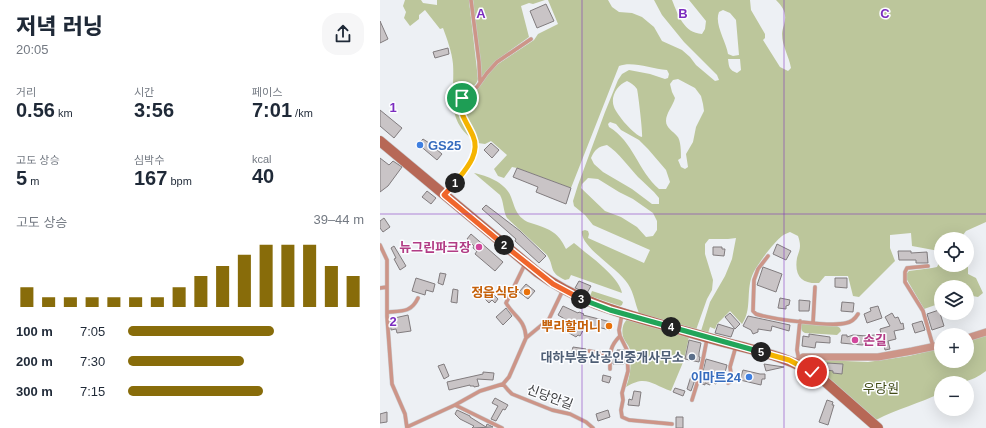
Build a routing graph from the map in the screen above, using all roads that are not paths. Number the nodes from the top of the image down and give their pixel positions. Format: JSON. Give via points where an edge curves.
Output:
{"nodes":[{"id":1,"x":471,"y":0,"type":"edge"},
{"id":2,"x":531,"y":38,"type":"dead end"},
{"id":3,"x":480,"y":83,"type":"junction"},
{"id":4,"x":380,"y":141,"type":"edge"},
{"id":5,"x":444,"y":195,"type":"junction"},
{"id":6,"x":380,"y":245,"type":"edge"},
{"id":7,"x":768,"y":256,"type":"dead end"},
{"id":8,"x":525,"y":262,"type":"junction"},
{"id":9,"x":928,"y":266,"type":"dead end"},
{"id":10,"x":387,"y":287,"type":"junction"},
{"id":11,"x":816,"y":287,"type":"dead end"},
{"id":12,"x":380,"y":288,"type":"edge"},
{"id":13,"x":563,"y":290,"type":"junction"},
{"id":14,"x":418,"y":298,"type":"dead end"},
{"id":15,"x":387,"y":312,"type":"junction"},
{"id":16,"x":622,"y":313,"type":"junction"},
{"id":17,"x":858,"y":314,"type":"dead end"},
{"id":18,"x":800,"y":321,"type":"junction"},
{"id":19,"x":814,"y":323,"type":"junction"},
{"id":20,"x":986,"y":332,"type":"edge"},
{"id":21,"x":620,"y":336,"type":"junction"},
{"id":22,"x":974,"y":336,"type":"edge"},
{"id":23,"x":526,"y":338,"type":"junction"},
{"id":24,"x":708,"y":338,"type":"junction"},
{"id":25,"x":736,"y":345,"type":"junction"},
{"id":26,"x":933,"y":346,"type":"joint"},
{"id":27,"x":589,"y":351,"type":"dead end"},
{"id":28,"x":610,"y":355,"type":"junction"},
{"id":29,"x":797,"y":361,"type":"junction"},
{"id":30,"x":610,"y":369,"type":"dead end"},
{"id":31,"x":728,"y":383,"type":"dead end"},
{"id":32,"x":503,"y":384,"type":"junction"},
{"id":33,"x":692,"y":400,"type":"dead end"},
{"id":34,"x":455,"y":405,"type":"junction"},
{"id":35,"x":672,"y":424,"type":"dead end"},
{"id":36,"x":407,"y":427,"type":"edge"},
{"id":37,"x":502,"y":428,"type":"edge"},
{"id":38,"x":593,"y":428,"type":"edge"},
{"id":39,"x":878,"y":428,"type":"edge"}],
"edges":[{"from":1,"to":3,"type":"lane"},
{"from":2,"to":3,"type":"lane","via":[[497,62]]},
{"from":3,"to":5,"type":"lane","via":[[463,96],[460,102],[462,113],[474,137],[473,156],[466,170]]},
{"from":4,"to":5,"type":"main road"},
{"from":5,"to":8,"type":"main road"},
{"from":6,"to":10,"type":"lane","via":[[387,260]]},
{"from":7,"to":18,"type":"lane","via":[[758,269],[754,280],[754,313]]},
{"from":8,"to":13,"type":"main road"},
{"from":8,"to":23,"type":"lane","via":[[506,303],[519,318]]},
{"from":9,"to":26,"type":"lane","via":[[907,268],[904,279],[923,312]]},
{"from":10,"to":12,"type":"lane"},
{"from":10,"to":15,"type":"lane"},
{"from":11,"to":19,"type":"lane"},
{"from":13,"to":16,"type":"main road"},
{"from":13,"to":23,"type":"lane","via":[[549,319]]},
{"from":14,"to":15,"type":"lane","via":[[410,309]]},
{"from":15,"to":36,"type":"lane","via":[[392,384],[403,408]]},
{"from":16,"to":21,"type":"lane"},
{"from":16,"to":24,"type":"main road"},
{"from":17,"to":19,"type":"lane","via":[[852,321],[840,324]]},
{"from":18,"to":19,"type":"lane"},
{"from":18,"to":29,"type":"lane"},
{"from":20,"to":22,"type":"street"},
{"from":21,"to":28,"type":"lane","via":[[612,345]]},
{"from":21,"to":35,"type":"lane","via":[[627,350],[628,362],[628,375],[622,393],[622,417],[629,420]]},
{"from":23,"to":32,"type":"lane"},
{"from":24,"to":25,"type":"main road"},
{"from":24,"to":33,"type":"lane"},
{"from":25,"to":29,"type":"main road"},
{"from":25,"to":31,"type":"lane","via":[[730,367],[732,381]]},
{"from":26,"to":29,"type":"street","via":[[878,356],[809,357]]},
{"from":27,"to":28,"type":"lane"},
{"from":28,"to":30,"type":"lane"},
{"from":29,"to":39,"type":"main road","via":[[821,378]]},
{"from":32,"to":34,"type":"lane","via":[[480,391]]},
{"from":32,"to":38,"type":"lane","name":"신당안길","via":[[512,394],[552,410],[570,414]]},
{"from":34,"to":36,"type":"lane"},
{"from":34,"to":37,"type":"lane"}]}
